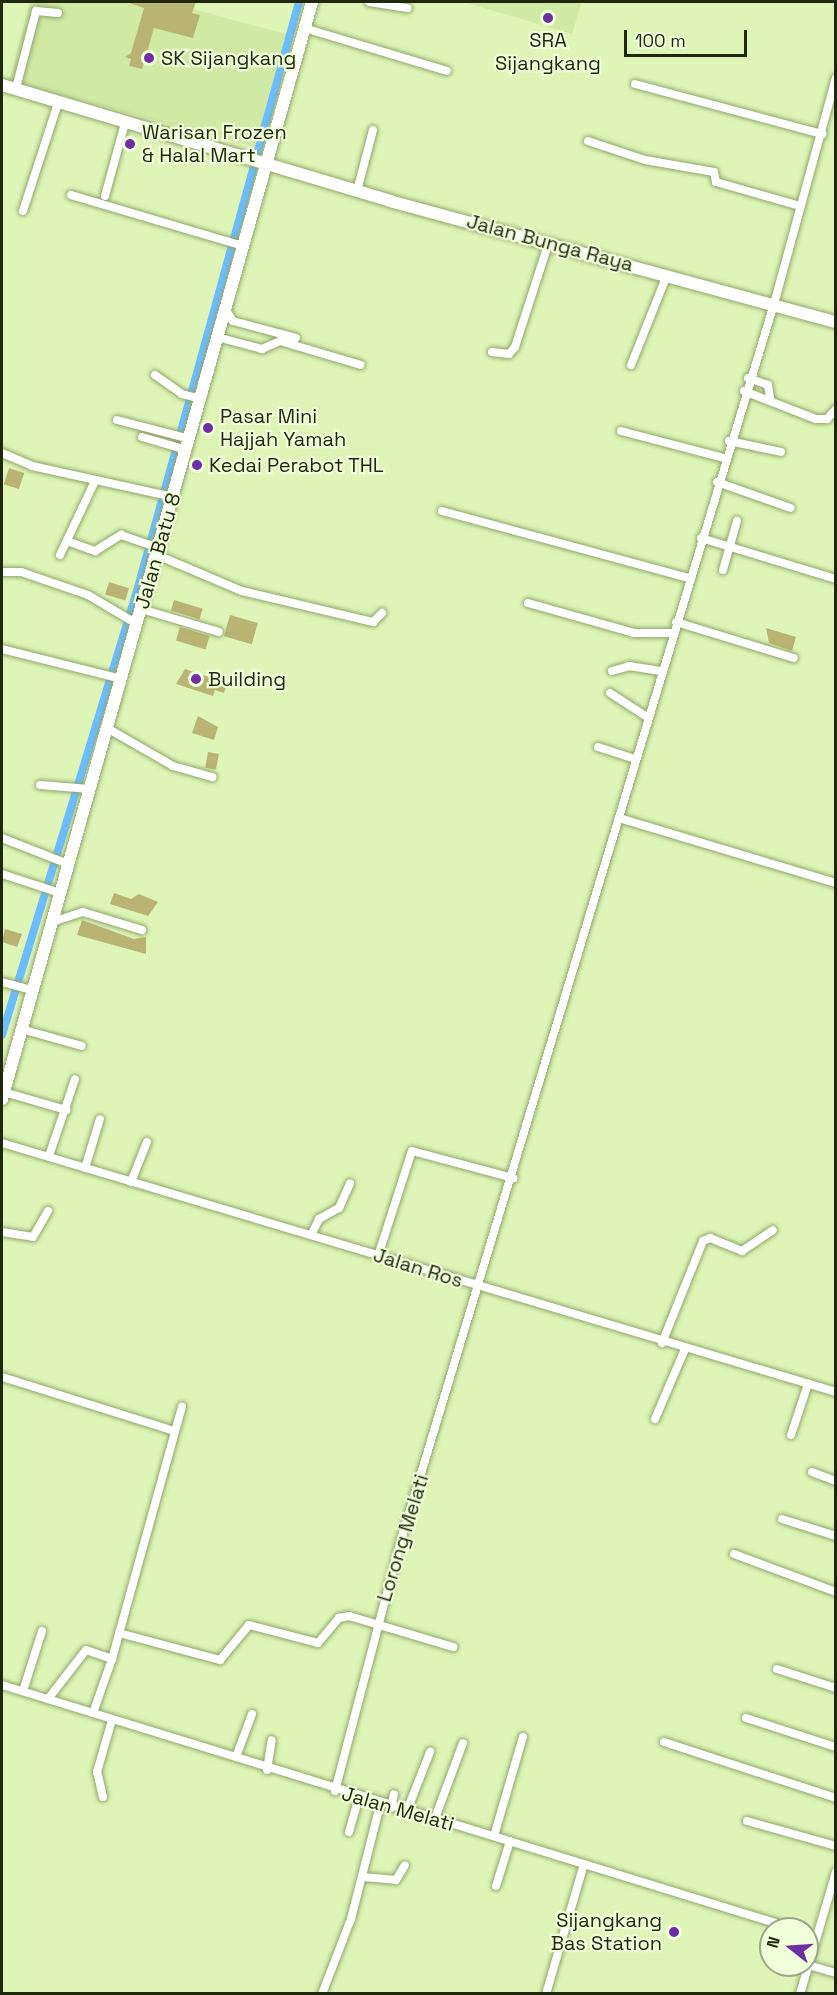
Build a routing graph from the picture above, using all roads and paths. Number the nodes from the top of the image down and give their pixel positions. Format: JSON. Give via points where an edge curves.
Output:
{"nodes":[{"id":1,"x":312,"y":2,"type":"edge"},
{"id":2,"x":369,"y":2,"type":"edge"},
{"id":3,"x":408,"y":8,"type":"dead end"},
{"id":4,"x":58,"y":13,"type":"dead end"},
{"id":5,"x":304,"y":28,"type":"junction"},
{"id":6,"x":447,"y":71,"type":"dead end"},
{"id":7,"x":836,"y":78,"type":"edge"},
{"id":8,"x":2,"y":84,"type":"edge"},
{"id":9,"x":635,"y":84,"type":"dead end"},
{"id":10,"x":16,"y":88,"type":"junction"},
{"id":11,"x":58,"y":103,"type":"junction"},
{"id":12,"x":126,"y":123,"type":"junction"},
{"id":13,"x":373,"y":130,"type":"dead end"},
{"id":14,"x":822,"y":134,"type":"junction"},
{"id":15,"x":588,"y":141,"type":"dead end"},
{"id":16,"x":263,"y":163,"type":"junction"},
{"id":17,"x":357,"y":191,"type":"junction"},
{"id":18,"x":71,"y":195,"type":"dead end"},
{"id":19,"x":105,"y":196,"type":"dead end"},
{"id":20,"x":800,"y":206,"type":"junction"},
{"id":21,"x":22,"y":211,"type":"dead end"},
{"id":22,"x":549,"y":242,"type":"junction"},
{"id":23,"x":243,"y":246,"type":"junction"},
{"id":24,"x":667,"y":274,"type":"junction"},
{"id":25,"x":774,"y":304,"type":"junction"},
{"id":26,"x":226,"y":310,"type":"junction"},
{"id":27,"x":836,"y":322,"type":"edge"},
{"id":28,"x":217,"y":337,"type":"junction"},
{"id":29,"x":296,"y":338,"type":"dead end"},
{"id":30,"x":492,"y":352,"type":"dead end"},
{"id":31,"x":361,"y":365,"type":"dead end"},
{"id":32,"x":631,"y":365,"type":"dead end"},
{"id":33,"x":155,"y":375,"type":"dead end"},
{"id":34,"x":748,"y":378,"type":"junction"},
{"id":35,"x":744,"y":391,"type":"junction"},
{"id":36,"x":193,"y":397,"type":"junction"},
{"id":37,"x":770,"y":398,"type":"junction"},
{"id":38,"x":836,"y":409,"type":"edge"},
{"id":39,"x":117,"y":420,"type":"dead end"},
{"id":40,"x":621,"y":432,"type":"dead end"},
{"id":41,"x":729,"y":441,"type":"junction"},
{"id":42,"x":181,"y":443,"type":"junction"},
{"id":43,"x":781,"y":452,"type":"dead end"},
{"id":44,"x":2,"y":453,"type":"edge"},
{"id":45,"x":724,"y":458,"type":"junction"},
{"id":46,"x":95,"y":481,"type":"junction"},
{"id":47,"x":717,"y":482,"type":"junction"},
{"id":48,"x":171,"y":496,"type":"junction"},
{"id":49,"x":791,"y":508,"type":"dead end"},
{"id":50,"x":442,"y":511,"type":"dead end"},
{"id":51,"x":737,"y":520,"type":"dead end"},
{"id":52,"x":701,"y":538,"type":"junction"},
{"id":53,"x":67,"y":541,"type":"junction"},
{"id":54,"x":730,"y":548,"type":"junction"},
{"id":55,"x":156,"y":550,"type":"junction"},
{"id":56,"x":60,"y":555,"type":"dead end"},
{"id":57,"x":723,"y":570,"type":"dead end"},
{"id":58,"x":2,"y":572,"type":"edge"},
{"id":59,"x":689,"y":578,"type":"junction"},
{"id":60,"x":836,"y":579,"type":"edge"},
{"id":61,"x":528,"y":603,"type":"dead end"},
{"id":62,"x":141,"y":609,"type":"junction"},
{"id":63,"x":382,"y":613,"type":"dead end"},
{"id":64,"x":676,"y":622,"type":"junction"},
{"id":65,"x":135,"y":623,"type":"junction"},
{"id":66,"x":219,"y":632,"type":"dead end"},
{"id":67,"x":673,"y":633,"type":"junction"},
{"id":68,"x":2,"y":649,"type":"edge"},
{"id":69,"x":794,"y":658,"type":"dead end"},
{"id":70,"x":661,"y":670,"type":"junction"},
{"id":71,"x":612,"y":671,"type":"dead end"},
{"id":72,"x":118,"y":678,"type":"junction"},
{"id":73,"x":610,"y":693,"type":"dead end"},
{"id":74,"x":647,"y":717,"type":"junction"},
{"id":75,"x":107,"y":728,"type":"junction"},
{"id":76,"x":598,"y":747,"type":"dead end"},
{"id":77,"x":635,"y":759,"type":"junction"},
{"id":78,"x":212,"y":777,"type":"dead end"},
{"id":79,"x":40,"y":785,"type":"dead end"},
{"id":80,"x":80,"y":786,"type":"junction"},
{"id":81,"x":619,"y":818,"type":"junction"},
{"id":82,"x":2,"y":838,"type":"edge"},
{"id":83,"x":63,"y":862,"type":"junction"},
{"id":84,"x":2,"y":874,"type":"edge"},
{"id":85,"x":836,"y":883,"type":"edge"},
{"id":86,"x":56,"y":892,"type":"junction"},
{"id":87,"x":52,"y":922,"type":"junction"},
{"id":88,"x":142,"y":930,"type":"dead end"},
{"id":89,"x":6,"y":983,"type":"edge"},
{"id":90,"x":28,"y":989,"type":"junction"},
{"id":91,"x":21,"y":1029,"type":"junction"},
{"id":92,"x":82,"y":1046,"type":"dead end"},
{"id":93,"x":75,"y":1079,"type":"dead end"},
{"id":94,"x":3,"y":1096,"type":"edge"},
{"id":95,"x":66,"y":1110,"type":"junction"},
{"id":96,"x":100,"y":1119,"type":"dead end"},
{"id":97,"x":147,"y":1142,"type":"dead end"},
{"id":98,"x":2,"y":1143,"type":"edge"},
{"id":99,"x":49,"y":1156,"type":"junction"},
{"id":100,"x":85,"y":1168,"type":"junction"},
{"id":101,"x":513,"y":1178,"type":"junction"},
{"id":102,"x":131,"y":1182,"type":"junction"},
{"id":103,"x":350,"y":1184,"type":"dead end"},
{"id":104,"x":48,"y":1211,"type":"dead end"},
{"id":105,"x":773,"y":1230,"type":"dead end"},
{"id":106,"x":2,"y":1232,"type":"edge"},
{"id":107,"x":311,"y":1235,"type":"junction"},
{"id":108,"x":378,"y":1256,"type":"junction"},
{"id":109,"x":480,"y":1288,"type":"junction"},
{"id":110,"x":662,"y":1342,"type":"junction"},
{"id":111,"x":685,"y":1349,"type":"junction"},
{"id":112,"x":2,"y":1377,"type":"edge"},
{"id":113,"x":808,"y":1384,"type":"junction"},
{"id":114,"x":836,"y":1392,"type":"edge"},
{"id":115,"x":182,"y":1407,"type":"dead end"},
{"id":116,"x":655,"y":1419,"type":"dead end"},
{"id":117,"x":174,"y":1431,"type":"junction"},
{"id":118,"x":791,"y":1435,"type":"dead end"},
{"id":119,"x":812,"y":1472,"type":"dead end"},
{"id":120,"x":836,"y":1481,"type":"edge"},
{"id":121,"x":782,"y":1519,"type":"dead end"},
{"id":122,"x":836,"y":1536,"type":"edge"},
{"id":123,"x":734,"y":1554,"type":"dead end"},
{"id":124,"x":836,"y":1592,"type":"edge"},
{"id":125,"x":377,"y":1625,"type":"junction"},
{"id":126,"x":42,"y":1631,"type":"dead end"},
{"id":127,"x":120,"y":1633,"type":"junction"},
{"id":128,"x":453,"y":1647,"type":"dead end"},
{"id":129,"x":112,"y":1659,"type":"junction"},
{"id":130,"x":777,"y":1669,"type":"dead end"},
{"id":131,"x":2,"y":1685,"type":"edge"},
{"id":132,"x":836,"y":1688,"type":"edge"},
{"id":133,"x":23,"y":1691,"type":"junction"},
{"id":134,"x":48,"y":1699,"type":"junction"},
{"id":135,"x":93,"y":1713,"type":"junction"},
{"id":136,"x":252,"y":1714,"type":"dead end"},
{"id":137,"x":746,"y":1718,"type":"dead end"},
{"id":138,"x":112,"y":1720,"type":"junction"},
{"id":139,"x":523,"y":1737,"type":"dead end"},
{"id":140,"x":272,"y":1740,"type":"dead end"},
{"id":141,"x":664,"y":1742,"type":"dead end"},
{"id":142,"x":463,"y":1743,"type":"dead end"},
{"id":143,"x":836,"y":1747,"type":"edge"},
{"id":144,"x":430,"y":1752,"type":"dead end"},
{"id":145,"x":236,"y":1757,"type":"junction"},
{"id":146,"x":267,"y":1770,"type":"junction"},
{"id":147,"x":335,"y":1791,"type":"junction"},
{"id":148,"x":394,"y":1794,"type":"dead end"},
{"id":149,"x":104,"y":1797,"type":"dead end"},
{"id":150,"x":359,"y":1798,"type":"junction"},
{"id":151,"x":836,"y":1798,"type":"edge"},
{"id":152,"x":380,"y":1805,"type":"junction"},
{"id":153,"x":391,"y":1808,"type":"junction"},
{"id":154,"x":406,"y":1813,"type":"junction"},
{"id":155,"x":434,"y":1821,"type":"junction"},
{"id":156,"x":747,"y":1821,"type":"dead end"},
{"id":157,"x":349,"y":1832,"type":"dead end"},
{"id":158,"x":494,"y":1836,"type":"junction"},
{"id":159,"x":510,"y":1841,"type":"junction"},
{"id":160,"x":836,"y":1846,"type":"edge"},
{"id":161,"x":584,"y":1864,"type":"junction"},
{"id":162,"x":405,"y":1865,"type":"dead end"},
{"id":163,"x":836,"y":1872,"type":"edge"},
{"id":164,"x":363,"y":1877,"type":"junction"},
{"id":165,"x":496,"y":1886,"type":"dead end"},
{"id":166,"x":833,"y":1888,"type":"edge"},
{"id":167,"x":759,"y":1918,"type":"edge"},
{"id":168,"x":819,"y":1930,"type":"edge"},
{"id":169,"x":819,"y":1968,"type":"edge"},
{"id":170,"x":836,"y":1973,"type":"edge"},
{"id":171,"x":805,"y":1977,"type":"edge"},
{"id":172,"x":322,"y":1994,"type":"edge"},
{"id":173,"x":546,"y":1994,"type":"edge"},
{"id":174,"x":800,"y":1994,"type":"edge"}],
"edges":[{"from":1,"to":5,"type":"street","name":"Jalan Batu 8"},
{"from":2,"to":3,"type":"street"},
{"from":4,"to":10,"type":"street","via":[[36,11]]},
{"from":5,"to":6,"type":"street"},
{"from":5,"to":16,"type":"street","name":"Jalan Batu 8"},
{"from":7,"to":14,"type":"street","name":"Lorong Melati"},
{"from":8,"to":10,"type":"street","name":"Jalan Bunga Raya"},
{"from":9,"to":14,"type":"street"},
{"from":10,"to":11,"type":"street","name":"Jalan Bunga Raya"},
{"from":11,"to":12,"type":"street","name":"Jalan Bunga Raya"},
{"from":11,"to":21,"type":"street"},
{"from":12,"to":16,"type":"street","name":"Jalan Bunga Raya"},
{"from":12,"to":19,"type":"street"},
{"from":13,"to":17,"type":"street"},
{"from":14,"to":20,"type":"street","name":"Lorong Melati"},
{"from":15,"to":20,"type":"street","via":[[645,160],[714,172],[716,182]]},
{"from":16,"to":17,"type":"street","name":"Jalan Bunga Raya"},
{"from":16,"to":23,"type":"street","name":"Jalan Batu 8"},
{"from":17,"to":22,"type":"street","name":"Jalan Bunga Raya"},
{"from":18,"to":23,"type":"street"},
{"from":20,"to":25,"type":"street","name":"Lorong Melati"},
{"from":22,"to":24,"type":"street","name":"Jalan Bunga Raya"},
{"from":22,"to":30,"type":"street","via":[[515,347],[509,354]]},
{"from":23,"to":26,"type":"street","name":"Jalan Batu 8"},
{"from":24,"to":25,"type":"street","name":"Jalan Bunga Raya"},
{"from":24,"to":32,"type":"street"},
{"from":25,"to":27,"type":"street","name":"Jalan Bunga Raya"},
{"from":25,"to":34,"type":"street","name":"Lorong Melati"},
{"from":26,"to":28,"type":"street","name":"Jalan Batu 8"},
{"from":26,"to":29,"type":"street","via":[[233,321]]},
{"from":28,"to":31,"type":"street","via":[[262,349],[280,342]]},
{"from":28,"to":36,"type":"street","name":"Jalan Batu 8"},
{"from":33,"to":36,"type":"street"},
{"from":34,"to":35,"type":"street","name":"Lorong Melati"},
{"from":34,"to":37,"type":"street","via":[[768,385]]},
{"from":35,"to":37,"type":"street"},
{"from":35,"to":41,"type":"street","name":"Lorong Melati"},
{"from":36,"to":42,"type":"street","name":"Jalan Batu 8"},
{"from":37,"to":38,"type":"street","via":[[816,419],[826,419]]},
{"from":39,"to":42,"type":"street","via":[[142,437]]},
{"from":40,"to":45,"type":"street"},
{"from":41,"to":43,"type":"street"},
{"from":41,"to":45,"type":"street","name":"Lorong Melati"},
{"from":42,"to":48,"type":"street","name":"Jalan Batu 8"},
{"from":44,"to":46,"type":"street","via":[[32,466]]},
{"from":45,"to":47,"type":"street","name":"Lorong Melati"},
{"from":46,"to":48,"type":"street"},
{"from":46,"to":53,"type":"street"},
{"from":47,"to":49,"type":"street"},
{"from":47,"to":52,"type":"street","name":"Lorong Melati"},
{"from":48,"to":55,"type":"street","name":"Jalan Batu 8"},
{"from":50,"to":59,"type":"street"},
{"from":51,"to":54,"type":"street"},
{"from":52,"to":54,"type":"street"},
{"from":52,"to":59,"type":"street","name":"Lorong Melati"},
{"from":53,"to":55,"type":"street","via":[[94,551],[121,535]]},
{"from":53,"to":56,"type":"street"},
{"from":54,"to":57,"type":"street"},
{"from":54,"to":60,"type":"street"},
{"from":55,"to":62,"type":"street","name":"Jalan Batu 8"},
{"from":55,"to":63,"type":"street","via":[[242,591],[373,622]]},
{"from":58,"to":65,"type":"street","via":[[21,572],[88,595],[117,616]]},
{"from":59,"to":64,"type":"street","name":"Lorong Melati"},
{"from":61,"to":67,"type":"street","via":[[633,633]]},
{"from":62,"to":65,"type":"street","name":"Jalan Batu 8"},
{"from":62,"to":66,"type":"street"},
{"from":64,"to":67,"type":"street","name":"Lorong Melati"},
{"from":64,"to":69,"type":"street"},
{"from":65,"to":72,"type":"street","name":"Jalan Batu 8"},
{"from":67,"to":70,"type":"street","name":"Lorong Melati"},
{"from":68,"to":72,"type":"street"},
{"from":70,"to":71,"type":"street","via":[[629,666]]},
{"from":70,"to":74,"type":"street","name":"Lorong Melati"},
{"from":72,"to":75,"type":"street","name":"Jalan Batu 8"},
{"from":73,"to":74,"type":"street"},
{"from":74,"to":77,"type":"street","name":"Lorong Melati"},
{"from":75,"to":78,"type":"street","via":[[173,766]]},
{"from":75,"to":80,"type":"street","name":"Jalan Batu 8"},
{"from":76,"to":77,"type":"street"},
{"from":77,"to":81,"type":"street","name":"Lorong Melati"},
{"from":79,"to":80,"type":"street"},
{"from":80,"to":83,"type":"street","name":"Jalan Batu 8"},
{"from":81,"to":85,"type":"street"},
{"from":81,"to":101,"type":"street","name":"Lorong Melati"},
{"from":82,"to":83,"type":"street"},
{"from":83,"to":86,"type":"street","name":"Jalan Batu 8"},
{"from":84,"to":86,"type":"street"},
{"from":86,"to":87,"type":"street","name":"Jalan Batu 8"},
{"from":87,"to":88,"type":"street","via":[[83,912]]},
{"from":87,"to":90,"type":"street","name":"Jalan Batu 8"},
{"from":89,"to":90,"type":"street"},
{"from":90,"to":91,"type":"street","name":"Jalan Batu 8"},
{"from":91,"to":92,"type":"street"},
{"from":91,"to":94,"type":"street","name":"Jalan Batu 8"},
{"from":93,"to":95,"type":"street"},
{"from":94,"to":95,"type":"street"},
{"from":95,"to":99,"type":"street"},
{"from":96,"to":100,"type":"street"},
{"from":97,"to":102,"type":"street"},
{"from":98,"to":99,"type":"street","name":"Jalan Ros"},
{"from":99,"to":100,"type":"street","name":"Jalan Ros"},
{"from":100,"to":102,"type":"street","name":"Jalan Ros"},
{"from":101,"to":108,"type":"street","via":[[412,1151]]},
{"from":101,"to":109,"type":"street","name":"Lorong Melati"},
{"from":102,"to":107,"type":"street","name":"Jalan Ros"},
{"from":103,"to":107,"type":"street","via":[[339,1208],[319,1219]]},
{"from":104,"to":106,"type":"street","via":[[33,1237]]},
{"from":105,"to":110,"type":"street","via":[[742,1251],[710,1238],[703,1241]]},
{"from":107,"to":108,"type":"street","name":"Jalan Ros"},
{"from":108,"to":109,"type":"street","name":"Jalan Ros"},
{"from":109,"to":110,"type":"street","name":"Jalan Ros"},
{"from":109,"to":125,"type":"street","name":"Lorong Melati"},
{"from":110,"to":111,"type":"street","name":"Jalan Ros"},
{"from":111,"to":113,"type":"street","name":"Jalan Ros"},
{"from":111,"to":116,"type":"street"},
{"from":112,"to":117,"type":"street"},
{"from":113,"to":114,"type":"street","name":"Jalan Ros"},
{"from":113,"to":118,"type":"street"},
{"from":115,"to":117,"type":"street"},
{"from":117,"to":127,"type":"street"},
{"from":119,"to":120,"type":"street"},
{"from":121,"to":122,"type":"street"},
{"from":123,"to":124,"type":"street"},
{"from":125,"to":127,"type":"street","via":[[339,1618],[318,1643],[249,1624],[220,1660]]},
{"from":125,"to":128,"type":"street"},
{"from":125,"to":147,"type":"street","name":"Lorong Melati"},
{"from":126,"to":133,"type":"street"},
{"from":127,"to":129,"type":"street"},
{"from":129,"to":134,"type":"street","via":[[86,1650]]},
{"from":129,"to":135,"type":"street"},
{"from":130,"to":132,"type":"street"},
{"from":131,"to":133,"type":"street","name":"Jalan Melati"},
{"from":133,"to":134,"type":"street","name":"Jalan Melati"},
{"from":134,"to":135,"type":"street","name":"Jalan Melati"},
{"from":135,"to":138,"type":"street","name":"Jalan Melati"},
{"from":136,"to":145,"type":"street"},
{"from":137,"to":143,"type":"street"},
{"from":138,"to":145,"type":"street","name":"Jalan Melati"},
{"from":138,"to":149,"type":"street","via":[[97,1772]]},
{"from":139,"to":158,"type":"street"},
{"from":140,"to":146,"type":"street"},
{"from":141,"to":151,"type":"street"},
{"from":142,"to":155,"type":"street"},
{"from":144,"to":154,"type":"street"},
{"from":145,"to":146,"type":"street","name":"Jalan Melati"},
{"from":146,"to":147,"type":"street","name":"Jalan Melati"},
{"from":147,"to":150,"type":"street","name":"Jalan Melati"},
{"from":148,"to":153,"type":"street"},
{"from":150,"to":152,"type":"street","name":"Jalan Melati"},
{"from":150,"to":157,"type":"street"},
{"from":152,"to":153,"type":"street","name":"Jalan Melati"},
{"from":152,"to":164,"type":"street"},
{"from":153,"to":154,"type":"street","name":"Jalan Melati"},
{"from":154,"to":155,"type":"street","name":"Jalan Melati"},
{"from":155,"to":158,"type":"street","name":"Jalan Melati"},
{"from":156,"to":160,"type":"street"},
{"from":158,"to":159,"type":"street","name":"Jalan Melati"},
{"from":159,"to":161,"type":"street","name":"Jalan Melati"},
{"from":159,"to":165,"type":"street"},
{"from":161,"to":167,"type":"street","name":"Jalan Melati"},
{"from":161,"to":173,"type":"street"},
{"from":162,"to":164,"type":"street","via":[[396,1880]]},
{"from":163,"to":166,"type":"street"},
{"from":164,"to":172,"type":"street"},
{"from":166,"to":168,"type":"street"},
{"from":169,"to":170,"type":"street"},
{"from":171,"to":174,"type":"street"}]}
